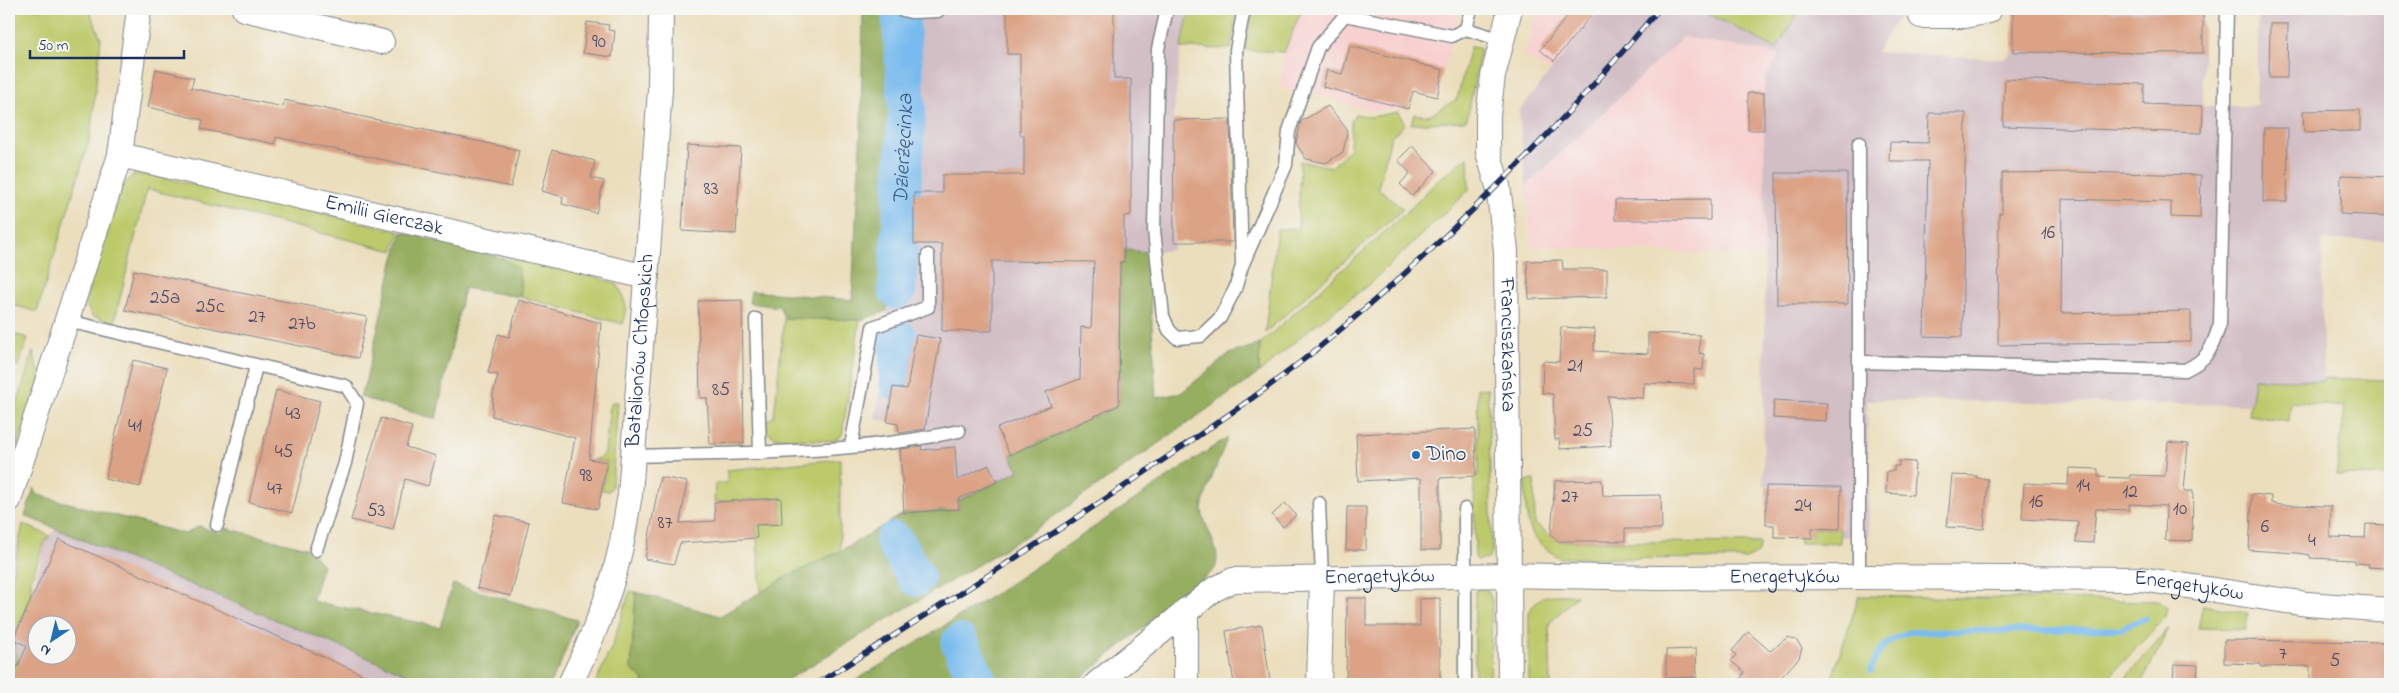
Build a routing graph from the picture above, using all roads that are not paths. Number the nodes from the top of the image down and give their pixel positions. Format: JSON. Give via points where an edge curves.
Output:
{"nodes":[{"id":1,"x":138,"y":9,"type":"edge"},
{"id":2,"x":244,"y":9,"type":"edge"},
{"id":3,"x":661,"y":9,"type":"edge"},
{"id":4,"x":1167,"y":9,"type":"edge"},
{"id":5,"x":1244,"y":9,"type":"edge"},
{"id":6,"x":1471,"y":9,"type":"edge"},
{"id":7,"x":1510,"y":9,"type":"edge"},
{"id":8,"x":1926,"y":9,"type":"edge"},
{"id":9,"x":1990,"y":9,"type":"edge"},
{"id":10,"x":2226,"y":9,"type":"edge"},
{"id":11,"x":905,"y":10,"type":"edge"},
{"id":12,"x":938,"y":11,"type":"dead end"},
{"id":13,"x":1466,"y":29,"type":"junction"},
{"id":14,"x":1502,"y":40,"type":"junction"},
{"id":15,"x":382,"y":42,"type":"dead end"},
{"id":16,"x":1859,"y":143,"type":"dead end"},
{"id":17,"x":120,"y":155,"type":"junction"},
{"id":18,"x":928,"y":255,"type":"dead end"},
{"id":19,"x":1242,"y":266,"type":"junction"},
{"id":20,"x":647,"y":278,"type":"junction"},
{"id":21,"x":756,"y":319,"type":"dead end"},
{"id":22,"x":68,"y":321,"type":"junction"},
{"id":23,"x":1860,"y":362,"type":"junction"},
{"id":24,"x":256,"y":366,"type":"junction"},
{"id":25,"x":959,"y":431,"type":"dead end"},
{"id":26,"x":851,"y":446,"type":"junction"},
{"id":27,"x":760,"y":453,"type":"junction"},
{"id":28,"x":634,"y":456,"type":"junction"},
{"id":29,"x":9,"y":499,"type":"edge"},
{"id":30,"x":1319,"y":503,"type":"dead end"},
{"id":31,"x":1465,"y":509,"type":"dead end"},
{"id":32,"x":217,"y":525,"type":"dead end"},
{"id":33,"x":316,"y":550,"type":"dead end"},
{"id":34,"x":1510,"y":575,"type":"junction"},
{"id":35,"x":1465,"y":576,"type":"junction"},
{"id":36,"x":1859,"y":577,"type":"junction"},
{"id":37,"x":1322,"y":578,"type":"junction"},
{"id":38,"x":1186,"y":610,"type":"junction"},
{"id":39,"x":2390,"y":610,"type":"edge"},
{"id":40,"x":570,"y":684,"type":"edge"},
{"id":41,"x":1096,"y":684,"type":"edge"},
{"id":42,"x":1186,"y":684,"type":"edge"},
{"id":43,"x":1319,"y":684,"type":"edge"},
{"id":44,"x":1465,"y":684,"type":"edge"},
{"id":45,"x":1510,"y":684,"type":"edge"}],
"edges":[{"from":1,"to":17,"type":"street"},
{"from":2,"to":15,"type":"street"},
{"from":3,"to":20,"type":"street","name":"Batalionów Chłopskich","via":[[660,90]]},
{"from":4,"to":19,"type":"lane","via":[[1158,49],[1154,230],[1163,316],[1169,330],[1178,338],[1201,336],[1220,318],[1235,289]]},
{"from":5,"to":19,"type":"lane","via":[[1236,50]]},
{"from":6,"to":13,"type":"lane"},
{"from":7,"to":14,"type":"street","name":"Franciszkańska"},
{"from":8,"to":9,"type":"street","via":[[1921,16],[1965,16]]},
{"from":10,"to":23,"type":"lane","via":[[2220,324],[2212,348],[2201,362],[2185,370]]},
{"from":11,"to":12,"type":"lane"},
{"from":13,"to":14,"type":"lane"},
{"from":13,"to":19,"type":"lane","via":[[1452,36],[1345,15],[1318,47],[1289,131],[1286,165]]},
{"from":14,"to":34,"type":"street","name":"Franciszkańska","via":[[1493,76],[1488,152],[1498,186],[1506,251]]},
{"from":16,"to":23,"type":"lane"},
{"from":17,"to":20,"type":"street","name":"Emilii Gierczak"},
{"from":17,"to":22,"type":"street"},
{"from":18,"to":26,"type":"lane","via":[[928,307],[873,327]]},
{"from":20,"to":28,"type":"street","name":"Batalionów Chłopskich"},
{"from":21,"to":27,"type":"lane"},
{"from":22,"to":24,"type":"lane"},
{"from":22,"to":29,"type":"street"},
{"from":23,"to":36,"type":"lane"},
{"from":24,"to":32,"type":"lane"},
{"from":24,"to":33,"type":"lane","via":[[346,386],[357,404],[345,463]]},
{"from":25,"to":26,"type":"lane","via":[[918,440]]},
{"from":26,"to":27,"type":"lane"},
{"from":27,"to":28,"type":"lane"},
{"from":28,"to":40,"type":"street","name":"Batalionów Chłopskich","via":[[619,556],[602,612]]},
{"from":30,"to":37,"type":"lane"},
{"from":31,"to":35,"type":"lane"},
{"from":34,"to":35,"type":"street","name":"Energetyków"},
{"from":34,"to":36,"type":"street","name":"Energetyków"},
{"from":34,"to":45,"type":"street","name":"Franciszkańska"},
{"from":35,"to":37,"type":"street","name":"Energetyków"},
{"from":35,"to":44,"type":"lane"},
{"from":36,"to":39,"type":"street","name":"Energetyków","via":[[2141,580],[2307,604]]},
{"from":37,"to":38,"type":"street","name":"Energetyków","via":[[1233,580],[1212,590]]},
{"from":37,"to":43,"type":"street"},
{"from":38,"to":41,"type":"street","name":"Energetyków"},
{"from":38,"to":42,"type":"street"}]}
